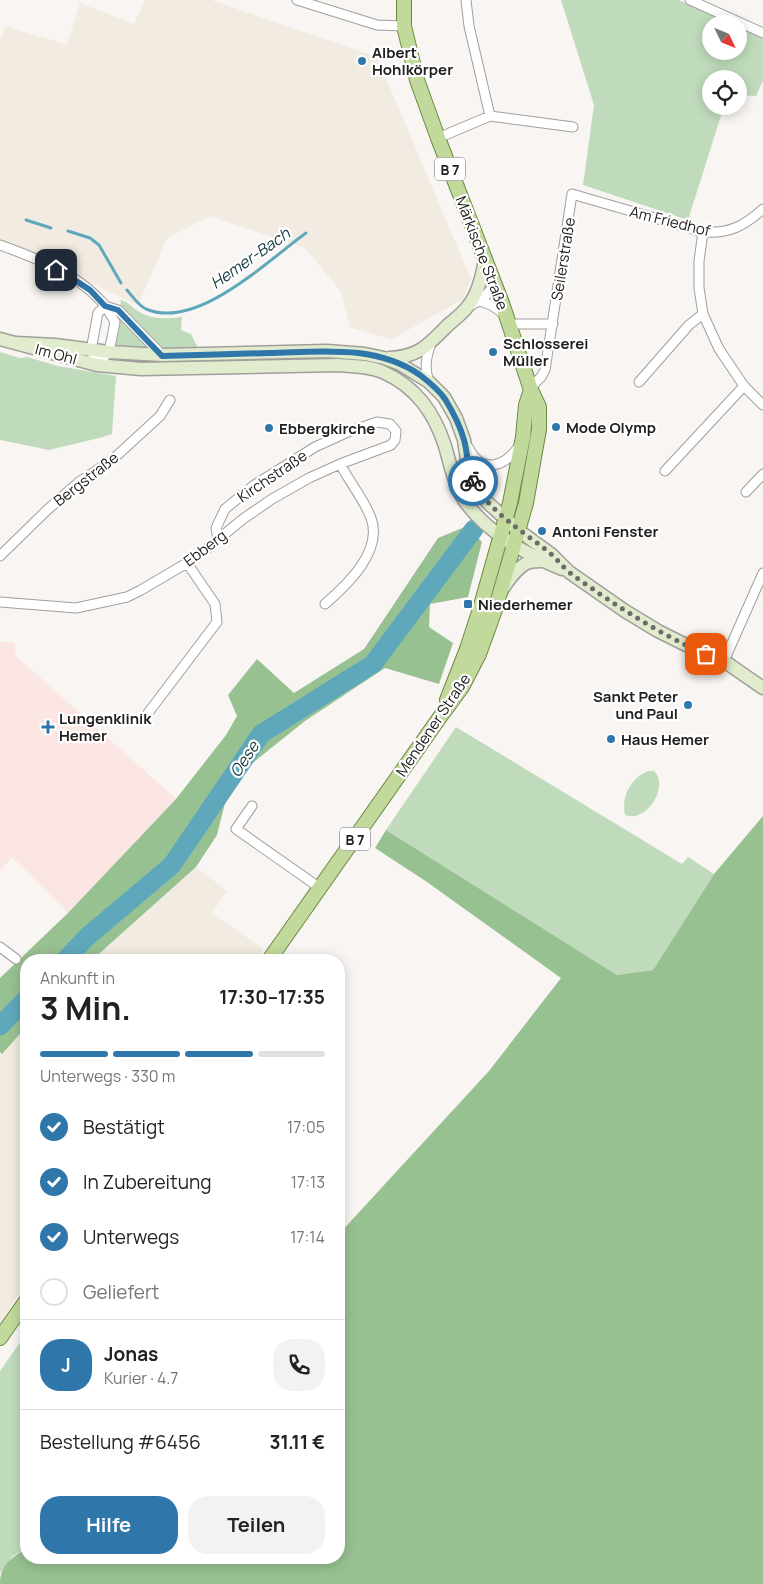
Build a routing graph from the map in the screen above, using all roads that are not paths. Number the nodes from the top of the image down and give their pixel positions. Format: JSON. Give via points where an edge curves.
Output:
{"nodes":[{"id":1,"x":404,"y":0,"type":"edge"},
{"id":2,"x":466,"y":0,"type":"edge"},
{"id":3,"x":690,"y":0,"type":"edge"},
{"id":4,"x":308,"y":2,"type":"edge"},
{"id":5,"x":404,"y":26,"type":"junction"},
{"id":6,"x":763,"y":32,"type":"edge"},
{"id":7,"x":490,"y":116,"type":"junction"},
{"id":8,"x":573,"y":127,"type":"dead end"},
{"id":9,"x":438,"y":138,"type":"junction"},
{"id":10,"x":572,"y":194,"type":"joint"},
{"id":11,"x":763,"y":209,"type":"edge"},
{"id":12,"x":703,"y":232,"type":"junction"},
{"id":13,"x":0,"y":245,"type":"edge"},
{"id":14,"x":485,"y":258,"type":"junction"},
{"id":15,"x":495,"y":284,"type":"junction"},
{"id":16,"x":474,"y":304,"type":"junction"},
{"id":17,"x":105,"y":306,"type":"junction"},
{"id":18,"x":703,"y":314,"type":"junction"},
{"id":19,"x":507,"y":320,"type":"junction"},
{"id":20,"x":553,"y":324,"type":"junction"},
{"id":21,"x":0,"y":339,"type":"edge"},
{"id":22,"x":16,"y":343,"type":"junction"},
{"id":23,"x":431,"y":343,"type":"junction"},
{"id":24,"x":91,"y":350,"type":"junction"},
{"id":25,"x":109,"y":352,"type":"junction"},
{"id":26,"x":306,"y":352,"type":"junction"},
{"id":27,"x":162,"y":356,"type":"junction"},
{"id":28,"x":384,"y":358,"type":"junction"},
{"id":29,"x":97,"y":365,"type":"junction"},
{"id":30,"x":307,"y":366,"type":"junction"},
{"id":31,"x":429,"y":382,"type":"junction"},
{"id":32,"x":639,"y":382,"type":"dead end"},
{"id":33,"x":744,"y":386,"type":"junction"},
{"id":34,"x":530,"y":389,"type":"junction"},
{"id":35,"x":170,"y":400,"type":"dead end"},
{"id":36,"x":763,"y":405,"type":"edge"},
{"id":37,"x":523,"y":437,"type":"junction"},
{"id":38,"x":395,"y":440,"type":"joint"},
{"id":39,"x":464,"y":440,"type":"junction"},
{"id":40,"x":340,"y":464,"type":"junction"},
{"id":41,"x":665,"y":471,"type":"dead end"},
{"id":42,"x":763,"y":474,"type":"edge"},
{"id":43,"x":746,"y":492,"type":"dead end"},
{"id":44,"x":505,"y":518,"type":"junction"},
{"id":45,"x":518,"y":530,"type":"junction"},
{"id":46,"x":500,"y":535,"type":"junction"},
{"id":47,"x":218,"y":540,"type":"junction"},
{"id":48,"x":514,"y":545,"type":"junction"},
{"id":49,"x":0,"y":556,"type":"edge"},
{"id":50,"x":542,"y":561,"type":"junction"},
{"id":51,"x":187,"y":563,"type":"junction"},
{"id":52,"x":569,"y":572,"type":"junction"},
{"id":53,"x":763,"y":573,"type":"edge"},
{"id":54,"x":501,"y":591,"type":"junction"},
{"id":55,"x":0,"y":602,"type":"edge"},
{"id":56,"x":325,"y":604,"type":"dead end"},
{"id":57,"x":724,"y":661,"type":"junction"},
{"id":58,"x":763,"y":688,"type":"edge"},
{"id":59,"x":148,"y":713,"type":"dead end"},
{"id":60,"x":440,"y":717,"type":"junction"},
{"id":61,"x":252,"y":806,"type":"dead end"},
{"id":62,"x":320,"y":888,"type":"junction"},
{"id":63,"x":0,"y":947,"type":"edge"},
{"id":64,"x":273,"y":954,"type":"edge"},
{"id":65,"x":16,"y":959,"type":"dead end"},
{"id":66,"x":20,"y":1310,"type":"edge"},
{"id":67,"x":0,"y":1338,"type":"edge"}],
"edges":[{"from":1,"to":5,"type":"main road","name":"Märkische Straße","number":"B 7"},
{"from":2,"to":7,"type":"street"},
{"from":3,"to":6,"type":"street"},
{"from":4,"to":5,"type":"street","via":[[377,26]]},
{"from":5,"to":9,"type":"main road","name":"Märkische Straße","number":"B 7","via":[[417,80]]},
{"from":7,"to":8,"type":"street"},
{"from":7,"to":9,"type":"street"},
{"from":9,"to":14,"type":"main road","name":"Märkische Straße","number":"B 7"},
{"from":10,"to":12,"type":"street","name":"Am Friedhof"},
{"from":10,"to":20,"type":"street","name":"Seilerstraße"},
{"from":11,"to":12,"type":"street","name":"Am Friedhof","via":[[734,229]]},
{"from":12,"to":18,"type":"street","via":[[699,261]]},
{"from":13,"to":17,"type":"street","via":[[70,277],[90,290]]},
{"from":14,"to":15,"type":"main road","name":"Märkische Straße","number":"B 7"},
{"from":14,"to":16,"type":"main road"},
{"from":15,"to":16,"type":"street","via":[[488,295]]},
{"from":15,"to":19,"type":"main road","name":"Märkische Straße","number":"B 7"},
{"from":16,"to":19,"type":"street","via":[[488,303]]},
{"from":16,"to":23,"type":"main road"},
{"from":17,"to":24,"type":"street","via":[[98,313]]},
{"from":17,"to":25,"type":"street","via":[[115,322]]},
{"from":17,"to":27,"type":"street","via":[[118,310]]},
{"from":18,"to":32,"type":"street","via":[[689,325]]},
{"from":18,"to":33,"type":"street","via":[[719,349]]},
{"from":19,"to":20,"type":"street"},
{"from":19,"to":34,"type":"main road","name":"Märkische Straße","number":"B 7"},
{"from":20,"to":34,"type":"street","name":"Seilerstraße","via":[[545,370]]},
{"from":21,"to":22,"type":"main road","name":"Im Ohl"},
{"from":22,"to":24,"type":"main road","name":"Im Ohl"},
{"from":22,"to":29,"type":"main road","name":"Im Ohl"},
{"from":23,"to":28,"type":"main road","via":[[410,356]]},
{"from":23,"to":31,"type":"street","via":[[425,362]]},
{"from":24,"to":25,"type":"main road","name":"Im Ohl"},
{"from":24,"to":29,"type":"street"},
{"from":25,"to":27,"type":"main road","name":"Im Ohl"},
{"from":25,"to":29,"type":"street"},
{"from":26,"to":27,"type":"main road","name":"Im Ohl"},
{"from":26,"to":28,"type":"main road","name":"Im Ohl","via":[[356,352]]},
{"from":26,"to":30,"type":"street"},
{"from":28,"to":31,"type":"main road"},
{"from":29,"to":30,"type":"main road","name":"Im Ohl","via":[[141,369]]},
{"from":30,"to":46,"type":"main road","name":"Im Ohl","via":[[369,368],[382,372],[414,392],[434,417],[463,498],[474,513]]},
{"from":31,"to":39,"type":"main road","via":[[444,397]]},
{"from":33,"to":36,"type":"street"},
{"from":33,"to":41,"type":"street"},
{"from":34,"to":37,"type":"main road","number":"B 7"},
{"from":34,"to":45,"type":"main road","name":"Märkische Straße","number":"B 7","via":[[538,407],[538,429],[526,503]]},
{"from":35,"to":49,"type":"street","name":"Bergstraße","via":[[160,416],[112,460],[52,505]]},
{"from":37,"to":39,"type":"street","via":[[512,455],[492,466],[475,459]]},
{"from":37,"to":44,"type":"main road","number":"B 7"},
{"from":38,"to":40,"type":"street","name":"Ebberg","via":[[391,445]]},
{"from":38,"to":47,"type":"street","name":"Kirchstraße","via":[[396,432],[390,424],[377,422],[315,447],[253,486],[225,508],[216,528]]},
{"from":39,"to":44,"type":"main road","via":[[469,474],[478,491]]},
{"from":40,"to":47,"type":"street","name":"Ebberg","via":[[272,499]]},
{"from":40,"to":56,"type":"street","via":[[370,515],[374,541],[346,586]]},
{"from":42,"to":43,"type":"street"},
{"from":44,"to":45,"type":"main road"},
{"from":44,"to":46,"type":"main road","number":"B 7"},
{"from":45,"to":48,"type":"main road","name":"Märkische Straße","number":"B 7"},
{"from":45,"to":52,"type":"main road"},
{"from":46,"to":48,"type":"main road","name":"Im Ohl"},
{"from":46,"to":60,"type":"main road","number":"B 7","via":[[467,649]]},
{"from":47,"to":51,"type":"street","name":"Ebberg"},
{"from":48,"to":50,"type":"main road","name":"Im Ohl"},
{"from":48,"to":54,"type":"main road","name":"Mendener Straße","number":"B 7"},
{"from":50,"to":52,"type":"main road","name":"Im Ohl"},
{"from":50,"to":54,"type":"main road","via":[[525,564]]},
{"from":51,"to":55,"type":"street","name":"Ebberg","via":[[142,590],[104,603],[76,608]]},
{"from":51,"to":59,"type":"street","via":[[215,604],[217,622]]},
{"from":52,"to":57,"type":"main road","via":[[658,631]]},
{"from":53,"to":57,"type":"street"},
{"from":54,"to":60,"type":"main road","name":"Mendener Straße","number":"B 7","via":[[479,654],[462,687]]},
{"from":57,"to":58,"type":"main road"},
{"from":60,"to":62,"type":"main road","name":"Mendener Straße","number":"B 7"},
{"from":61,"to":62,"type":"street","via":[[236,829]]},
{"from":62,"to":64,"type":"main road","name":"Mendener Straße","number":"B 7"},
{"from":63,"to":65,"type":"street"},
{"from":66,"to":67,"type":"main road"}]}
